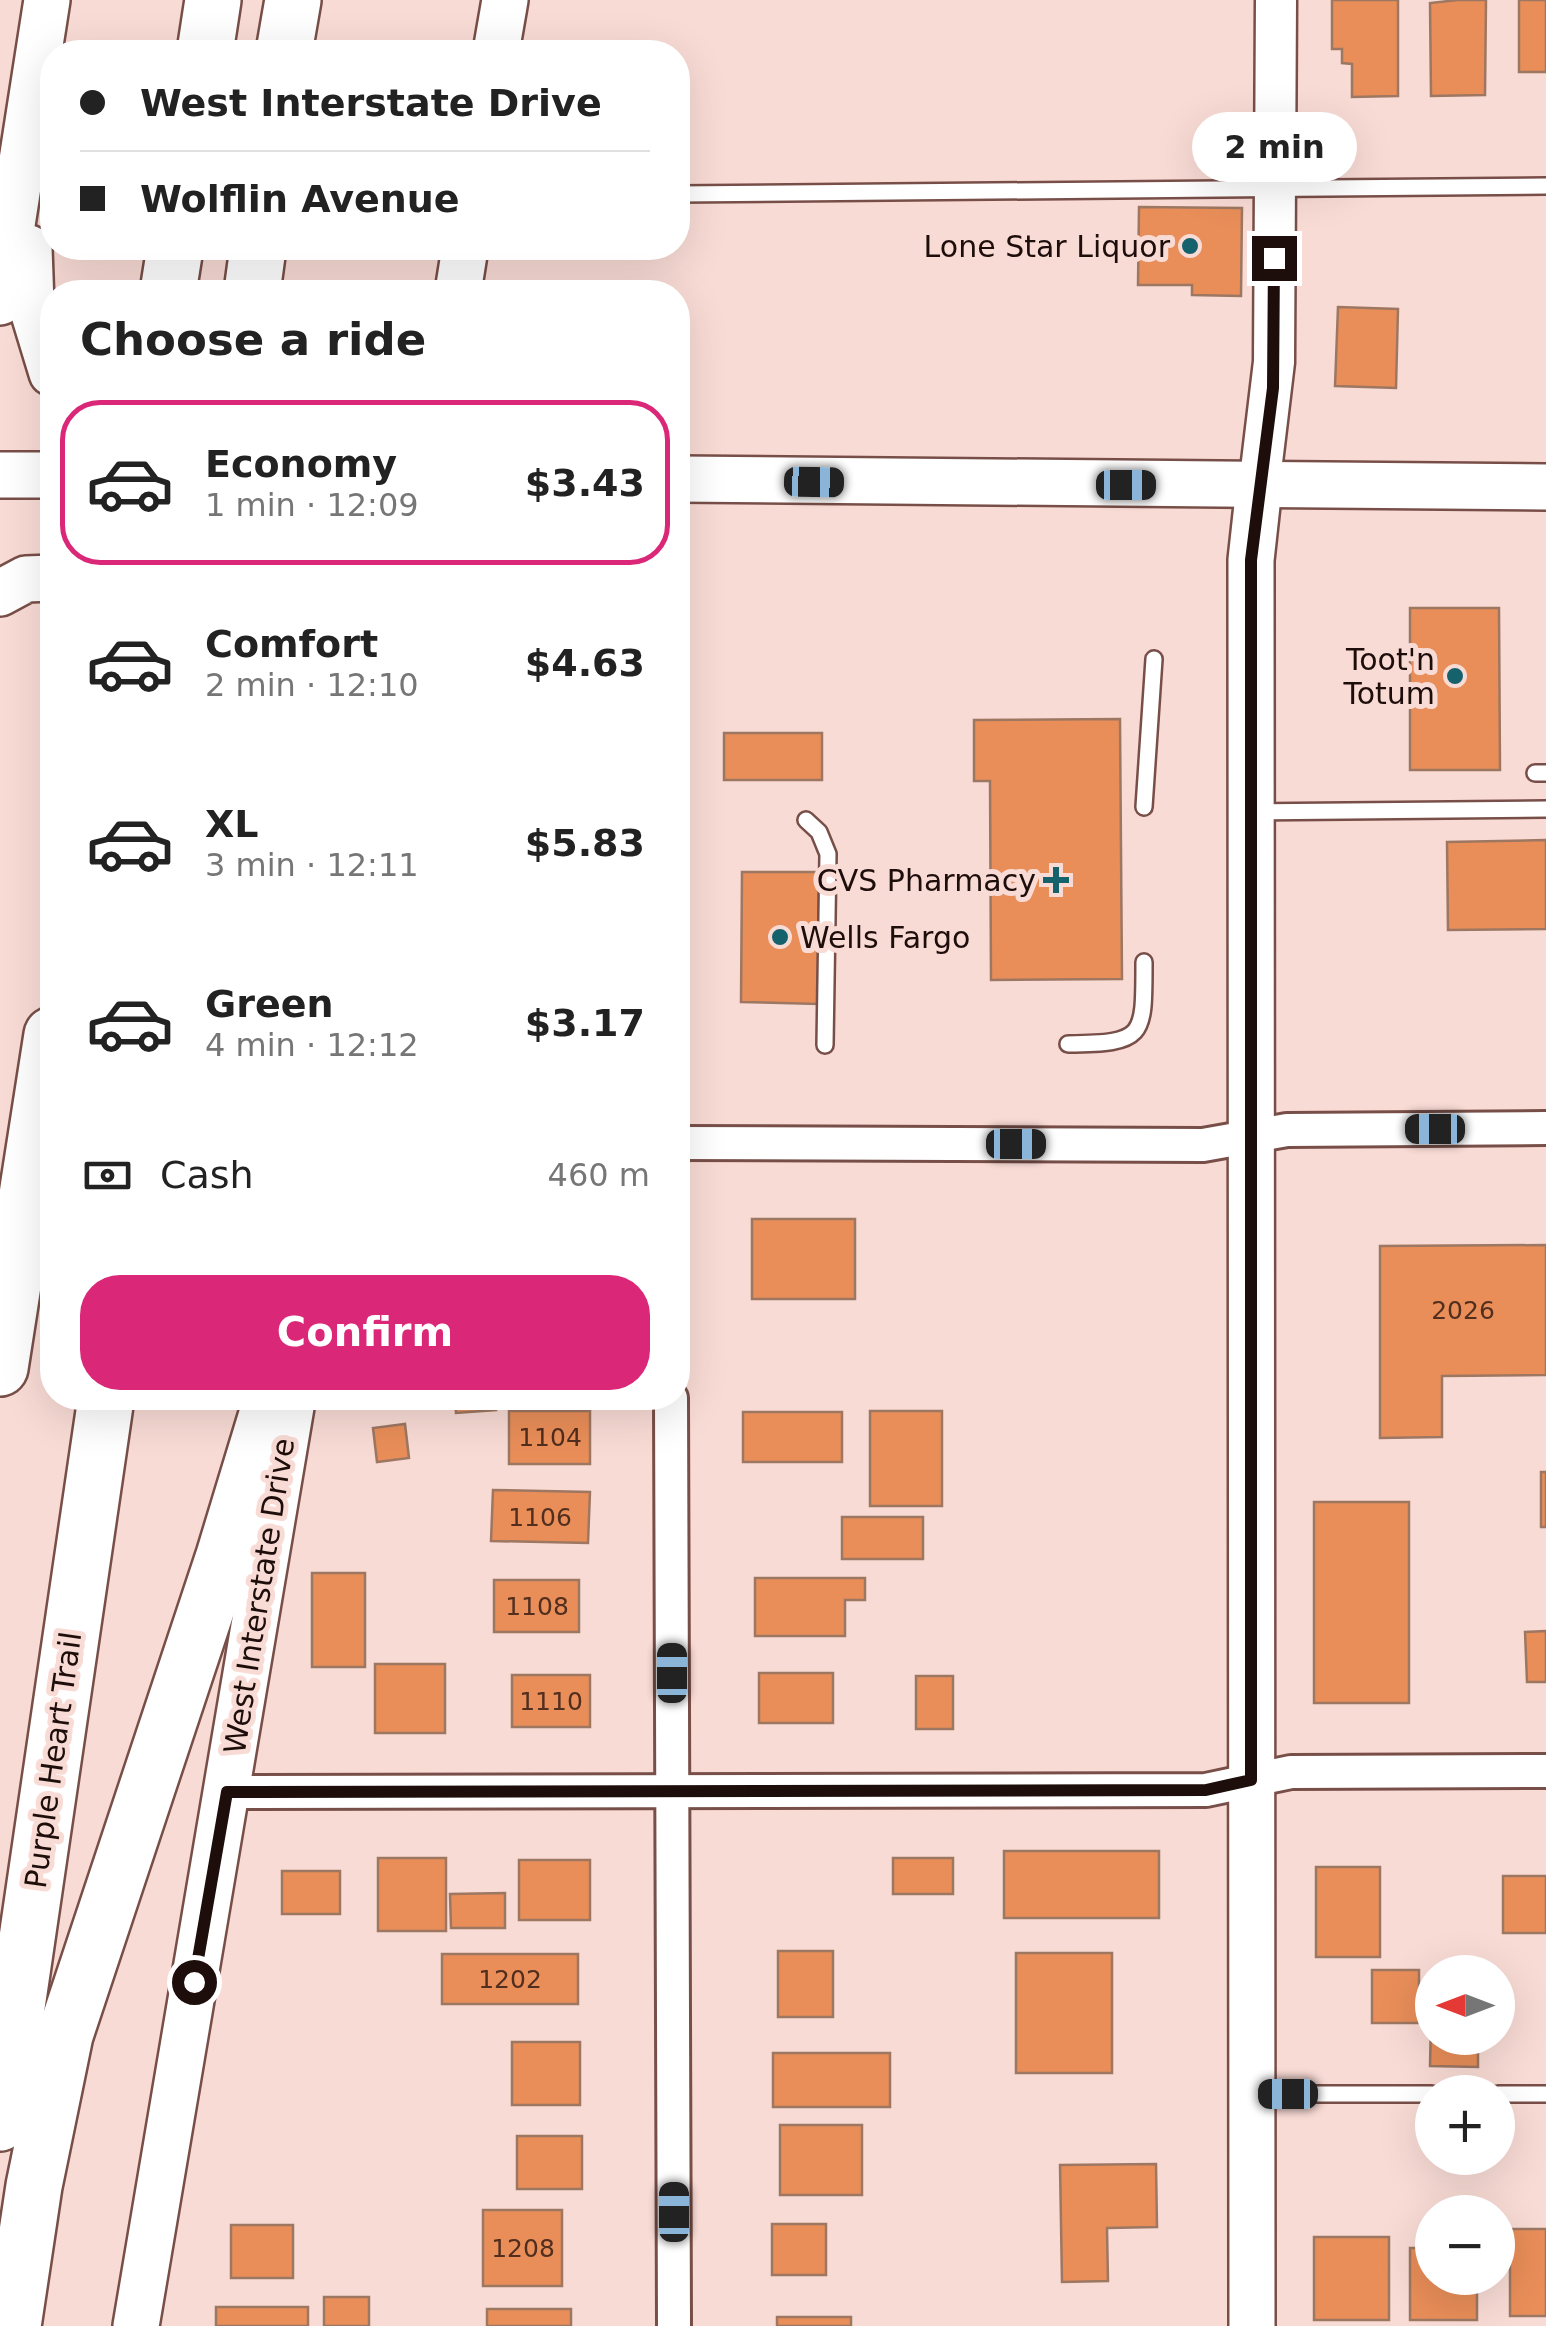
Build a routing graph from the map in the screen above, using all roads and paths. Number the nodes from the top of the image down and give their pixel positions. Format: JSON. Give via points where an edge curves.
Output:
{"nodes":[{"id":1,"x":47,"y":0,"type":"edge"},
{"id":2,"x":213,"y":0,"type":"edge"},
{"id":3,"x":293,"y":0,"type":"edge"},
{"id":4,"x":505,"y":0,"type":"edge"},
{"id":5,"x":1276,"y":0,"type":"edge"},
{"id":6,"x":41,"y":40,"type":"edge"},
{"id":7,"x":207,"y":40,"type":"edge"},
{"id":8,"x":286,"y":40,"type":"edge"},
{"id":9,"x":498,"y":40,"type":"edge"},
{"id":10,"x":40,"y":43,"type":"edge"},
{"id":11,"x":26,"y":130,"type":"junction"},
{"id":12,"x":1546,"y":186,"type":"edge"},
{"id":13,"x":1275,"y":188,"type":"junction"},
{"id":14,"x":690,"y":194,"type":"edge"},
{"id":15,"x":0,"y":302,"type":"edge"},
{"id":16,"x":40,"y":334,"type":"edge"},
{"id":17,"x":690,"y":479,"type":"edge"},
{"id":18,"x":1259,"y":487,"type":"junction"},
{"id":19,"x":1546,"y":487,"type":"edge"},
{"id":20,"x":1154,"y":659,"type":"dead end"},
{"id":21,"x":1144,"y":808,"type":"dead end"},
{"id":22,"x":1546,"y":809,"type":"edge"},
{"id":23,"x":1251,"y":812,"type":"junction"},
{"id":24,"x":806,"y":820,"type":"dead end"},
{"id":25,"x":1144,"y":962,"type":"dead end"},
{"id":26,"x":1068,"y":1044,"type":"dead end"},
{"id":27,"x":825,"y":1045,"type":"dead end"},
{"id":28,"x":40,"y":1112,"type":"edge"},
{"id":29,"x":1546,"y":1128,"type":"edge"},
{"id":30,"x":1251,"y":1138,"type":"junction"},
{"id":31,"x":690,"y":1143,"type":"edge"},
{"id":32,"x":0,"y":1368,"type":"edge"},
{"id":33,"x":104,"y":1410,"type":"edge"},
{"id":34,"x":268,"y":1410,"type":"edge"},
{"id":35,"x":290,"y":1410,"type":"edge"},
{"id":36,"x":671,"y":1410,"type":"edge"},
{"id":37,"x":1546,"y":1772,"type":"edge"},
{"id":38,"x":1251,"y":1780,"type":"junction"},
{"id":39,"x":672,"y":1791,"type":"junction"},
{"id":40,"x":227,"y":1792,"type":"junction"},
{"id":41,"x":1251,"y":2094,"type":"junction"},
{"id":42,"x":1415,"y":2094,"type":"edge"},
{"id":43,"x":1515,"y":2094,"type":"edge"},
{"id":44,"x":1546,"y":2094,"type":"edge"},
{"id":45,"x":0,"y":2123,"type":"edge"},
{"id":46,"x":13,"y":2326,"type":"edge"},
{"id":47,"x":136,"y":2326,"type":"edge"},
{"id":48,"x":674,"y":2326,"type":"edge"},
{"id":49,"x":1252,"y":2326,"type":"edge"}],
"edges":[{"from":1,"to":6,"type":"main road"},
{"from":2,"to":7,"type":"highway"},
{"from":3,"to":8,"type":"highway"},
{"from":4,"to":9,"type":"main road"},
{"from":5,"to":13,"type":"street"},
{"from":10,"to":11,"type":"main road"},
{"from":11,"to":15,"type":"main road"},
{"from":11,"to":16,"type":"main road","via":[[31,304]]},
{"from":12,"to":13,"type":"lane"},
{"from":13,"to":14,"type":"lane"},
{"from":13,"to":18,"type":"street","via":[[1274,375]]},
{"from":17,"to":18,"type":"main road"},
{"from":18,"to":19,"type":"main road"},
{"from":18,"to":23,"type":"main road","via":[[1251,560]]},
{"from":20,"to":21,"type":"lane"},
{"from":22,"to":23,"type":"lane"},
{"from":23,"to":30,"type":"main road"},
{"from":24,"to":27,"type":"lane","via":[[828,854]]},
{"from":25,"to":26,"type":"lane","via":[[1144,1008],[1130,1038]]},
{"from":28,"to":32,"type":"highway"},
{"from":29,"to":30,"type":"street","via":[[1287,1130]]},
{"from":30,"to":31,"type":"street","via":[[1203,1145]]},
{"from":30,"to":38,"type":"main road"},
{"from":33,"to":45,"type":"highway","name":"Purple Heart Trail"},
{"from":34,"to":46,"type":"highway","via":[[65,2035]]},
{"from":35,"to":40,"type":"main road","name":"West Interstate Drive"},
{"from":36,"to":39,"type":"street"},
{"from":37,"to":38,"type":"street","via":[[1291,1772]]},
{"from":38,"to":39,"type":"street","via":[[1206,1790]]},
{"from":38,"to":41,"type":"main road"},
{"from":39,"to":40,"type":"street"},
{"from":39,"to":48,"type":"street"},
{"from":40,"to":47,"type":"main road","name":"West Interstate Drive"},
{"from":41,"to":42,"type":"lane"},
{"from":41,"to":49,"type":"main road"},
{"from":43,"to":44,"type":"lane"}]}
